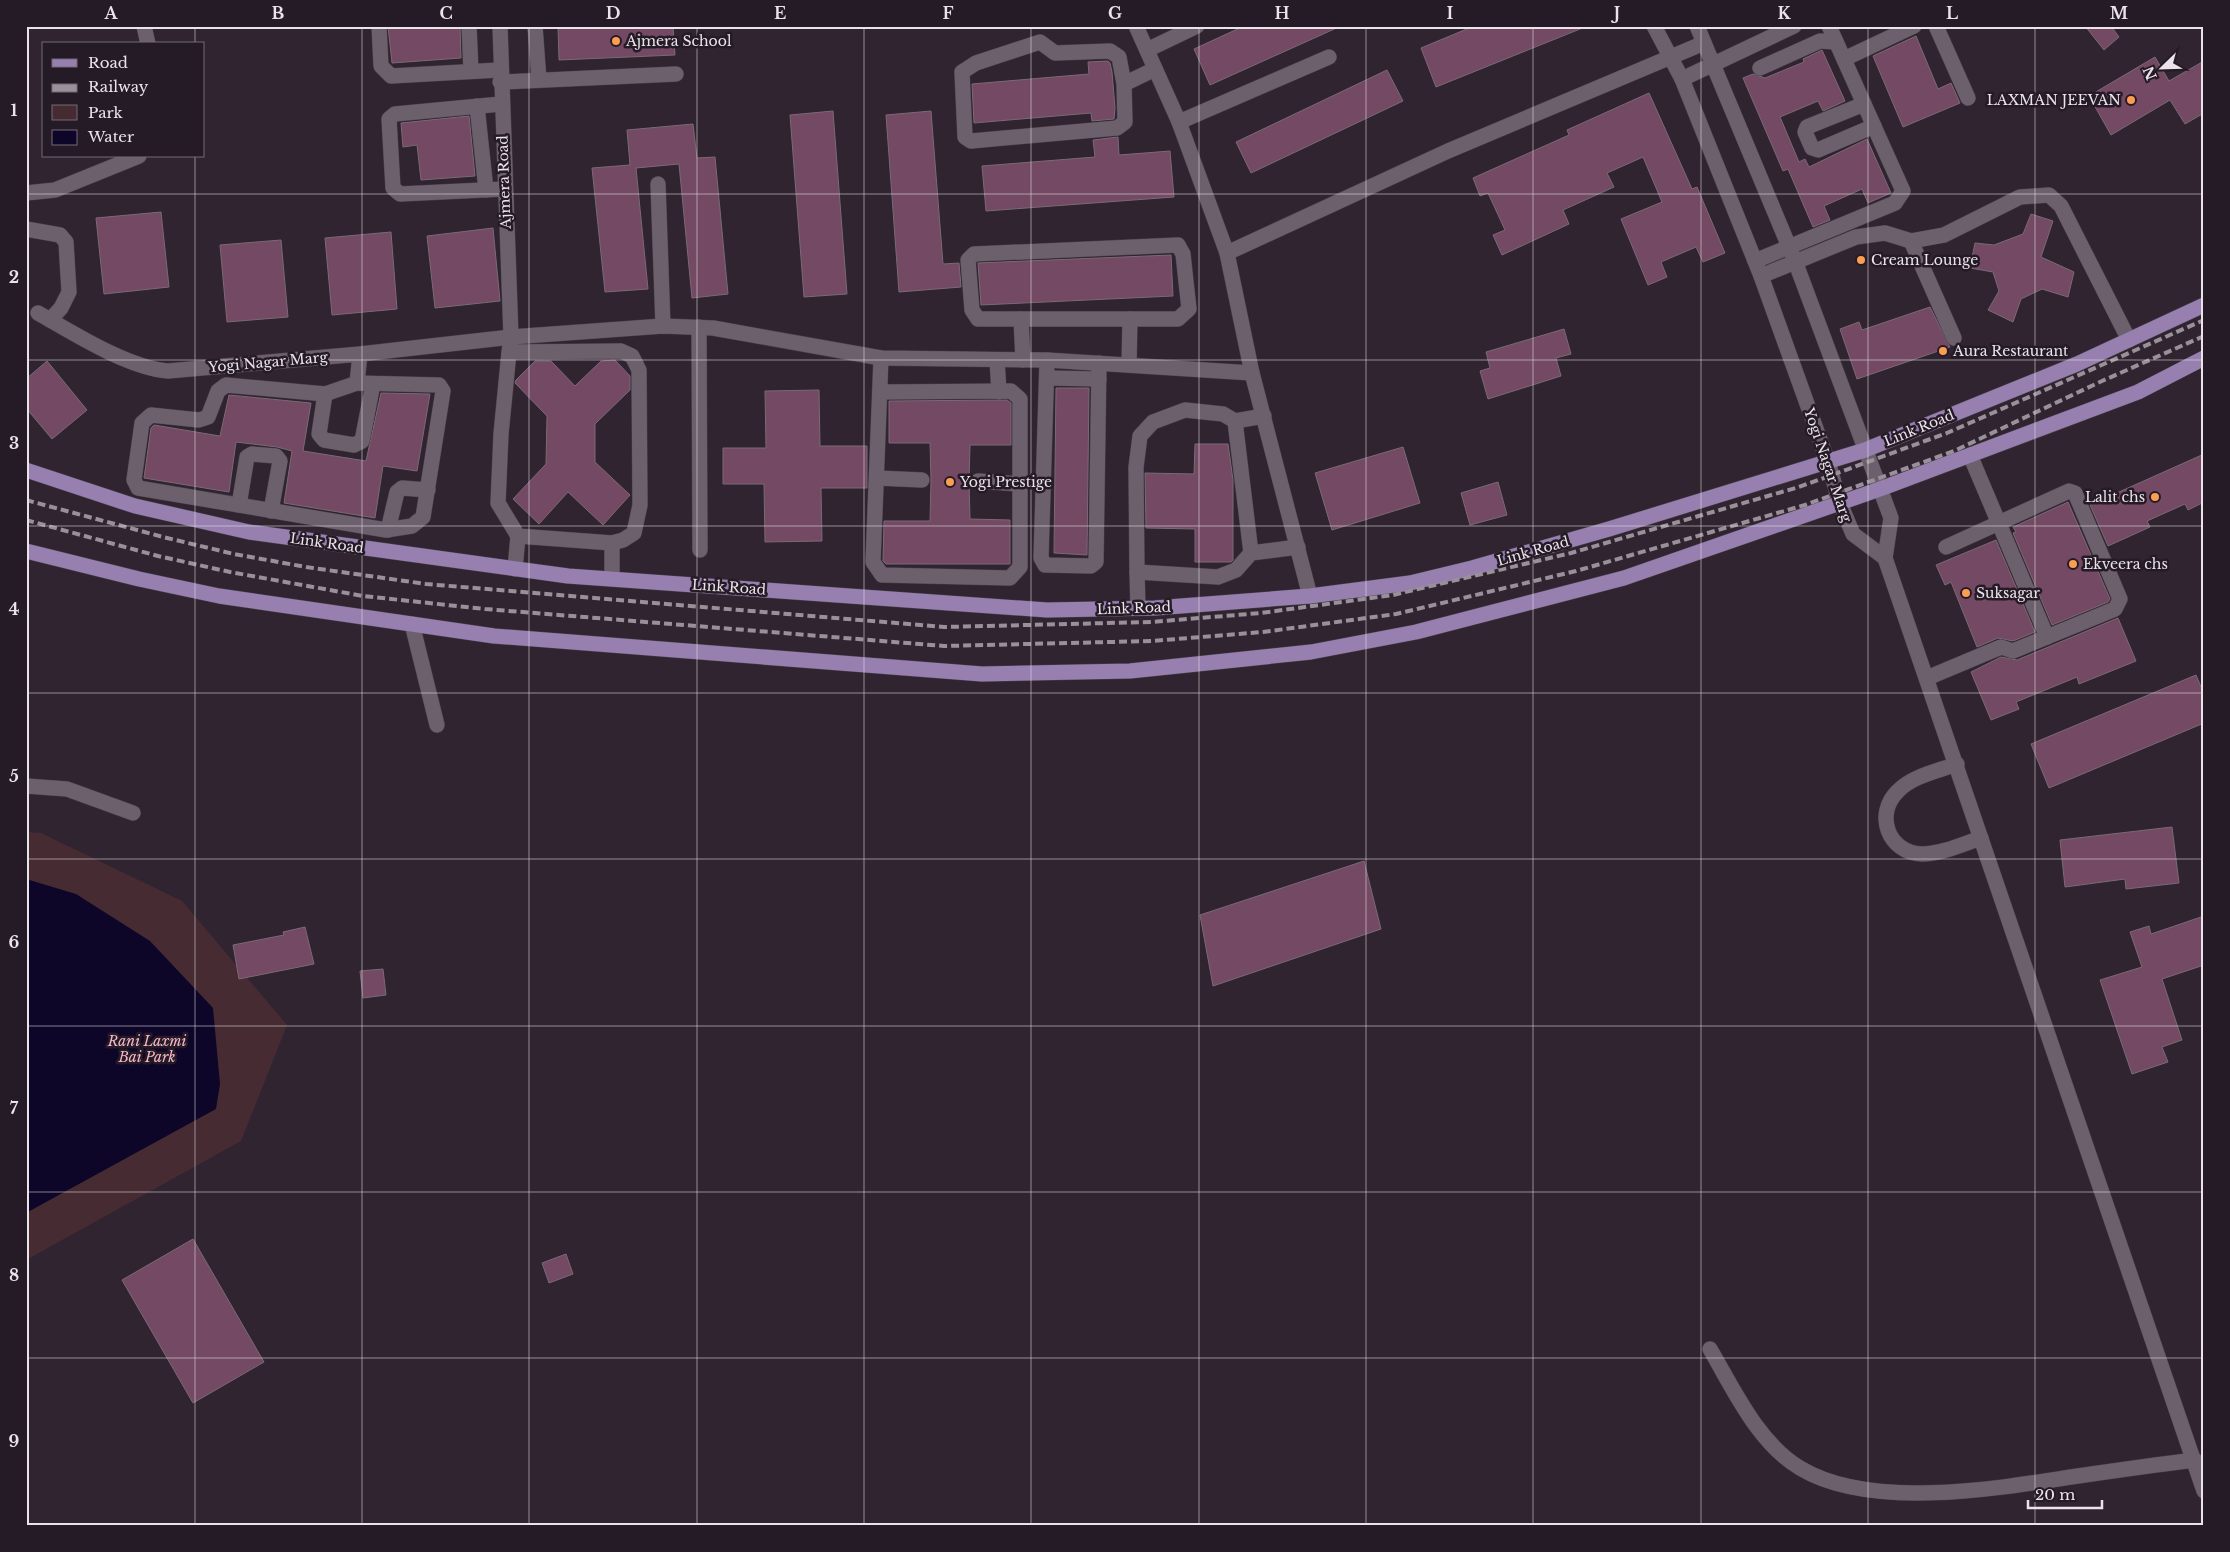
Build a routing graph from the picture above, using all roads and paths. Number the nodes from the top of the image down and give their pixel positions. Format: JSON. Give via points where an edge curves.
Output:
{"nodes":[{"id":1,"x":144,"y":26,"type":"edge"},
{"id":2,"x":378,"y":26,"type":"edge"},
{"id":3,"x":469,"y":26,"type":"edge"},
{"id":4,"x":500,"y":26,"type":"edge"},
{"id":5,"x":535,"y":26,"type":"edge"},
{"id":6,"x":1136,"y":26,"type":"edge"},
{"id":7,"x":1197,"y":26,"type":"edge"},
{"id":8,"x":1654,"y":26,"type":"edge"},
{"id":9,"x":1794,"y":26,"type":"edge"},
{"id":10,"x":1829,"y":26,"type":"edge"},
{"id":11,"x":1914,"y":26,"type":"edge"},
{"id":12,"x":1936,"y":26,"type":"edge"},
{"id":13,"x":1699,"y":27,"type":"edge"},
{"id":14,"x":1177,"y":30,"type":"edge"},
{"id":15,"x":148,"y":42,"type":"edge"},
{"id":16,"x":1704,"y":42,"type":"junction"},
{"id":17,"x":1836,"y":42,"type":"junction"},
{"id":18,"x":1147,"y":50,"type":"junction"},
{"id":19,"x":1669,"y":56,"type":"junction"},
{"id":20,"x":1329,"y":57,"type":"dead end"},
{"id":21,"x":1844,"y":59,"type":"junction"},
{"id":22,"x":1713,"y":64,"type":"junction"},
{"id":23,"x":1155,"y":68,"type":"junction"},
{"id":24,"x":1760,"y":68,"type":"dead end"},
{"id":25,"x":471,"y":71,"type":"junction"},
{"id":26,"x":676,"y":74,"type":"dead end"},
{"id":27,"x":500,"y":76,"type":"junction"},
{"id":28,"x":1682,"y":79,"type":"junction"},
{"id":29,"x":539,"y":80,"type":"junction"},
{"id":30,"x":1124,"y":84,"type":"junction"},
{"id":31,"x":1968,"y":98,"type":"dead end"},
{"id":32,"x":501,"y":104,"type":"junction"},
{"id":33,"x":1864,"y":104,"type":"junction"},
{"id":34,"x":477,"y":106,"type":"junction"},
{"id":35,"x":1178,"y":122,"type":"junction"},
{"id":36,"x":1874,"y":126,"type":"junction"},
{"id":37,"x":134,"y":158,"type":"edge"},
{"id":38,"x":658,"y":184,"type":"dead end"},
{"id":39,"x":504,"y":189,"type":"junction"},
{"id":40,"x":486,"y":190,"type":"junction"},
{"id":41,"x":26,"y":193,"type":"edge"},
{"id":42,"x":26,"y":229,"type":"edge"},
{"id":43,"x":1911,"y":241,"type":"junction"},
{"id":44,"x":1227,"y":253,"type":"junction"},
{"id":45,"x":1792,"y":254,"type":"junction"},
{"id":46,"x":1755,"y":261,"type":"junction"},
{"id":47,"x":1761,"y":276,"type":"junction"},
{"id":48,"x":2204,"y":305,"type":"edge"},
{"id":49,"x":1021,"y":319,"type":"junction"},
{"id":50,"x":1130,"y":319,"type":"junction"},
{"id":51,"x":663,"y":326,"type":"junction"},
{"id":52,"x":699,"y":327,"type":"junction"},
{"id":53,"x":1954,"y":338,"type":"dead end"},
{"id":54,"x":2128,"y":340,"type":"junction"},
{"id":55,"x":510,"y":345,"type":"junction"},
{"id":56,"x":360,"y":354,"type":"junction"},
{"id":57,"x":881,"y":358,"type":"junction"},
{"id":58,"x":2204,"y":358,"type":"edge"},
{"id":59,"x":996,"y":360,"type":"junction"},
{"id":60,"x":1023,"y":360,"type":"junction"},
{"id":61,"x":1048,"y":360,"type":"junction"},
{"id":62,"x":1099,"y":363,"type":"junction"},
{"id":63,"x":1129,"y":365,"type":"junction"},
{"id":64,"x":1252,"y":373,"type":"junction"},
{"id":65,"x":1048,"y":378,"type":"junction"},
{"id":66,"x":1099,"y":379,"type":"junction"},
{"id":67,"x":356,"y":383,"type":"junction"},
{"id":68,"x":373,"y":384,"type":"junction"},
{"id":69,"x":880,"y":392,"type":"junction"},
{"id":70,"x":999,"y":392,"type":"junction"},
{"id":71,"x":325,"y":394,"type":"junction"},
{"id":72,"x":1264,"y":416,"type":"junction"},
{"id":73,"x":1235,"y":421,"type":"junction"},
{"id":74,"x":1865,"y":450,"type":"junction"},
{"id":75,"x":1970,"y":455,"type":"junction"},
{"id":76,"x":1828,"y":462,"type":"junction"},
{"id":77,"x":26,"y":470,"type":"edge"},
{"id":78,"x":877,"y":478,"type":"junction"},
{"id":79,"x":922,"y":480,"type":"dead end"},
{"id":80,"x":978,"y":481,"type":"dead end"},
{"id":81,"x":1020,"y":484,"type":"junction"},
{"id":82,"x":1880,"y":489,"type":"junction"},
{"id":83,"x":428,"y":490,"type":"junction"},
{"id":84,"x":1840,"y":503,"type":"junction"},
{"id":85,"x":240,"y":505,"type":"junction"},
{"id":86,"x":271,"y":510,"type":"junction"},
{"id":87,"x":1999,"y":523,"type":"junction"},
{"id":88,"x":388,"y":530,"type":"junction"},
{"id":89,"x":518,"y":536,"type":"junction"},
{"id":90,"x":612,"y":543,"type":"junction"},
{"id":91,"x":1298,"y":547,"type":"junction"},
{"id":92,"x":1946,"y":547,"type":"dead end"},
{"id":93,"x":700,"y":550,"type":"dead end"},
{"id":94,"x":26,"y":551,"type":"edge"},
{"id":95,"x":1251,"y":553,"type":"junction"},
{"id":96,"x":1885,"y":558,"type":"junction"},
{"id":97,"x":515,"y":569,"type":"junction"},
{"id":98,"x":1137,"y":572,"type":"junction"},
{"id":99,"x":612,"y":579,"type":"junction"},
{"id":100,"x":1310,"y":596,"type":"junction"},
{"id":101,"x":1138,"y":608,"type":"junction"},
{"id":102,"x":412,"y":624,"type":"junction"},
{"id":103,"x":2047,"y":637,"type":"junction"},
{"id":104,"x":1927,"y":678,"type":"junction"},
{"id":105,"x":437,"y":725,"type":"dead end"},
{"id":106,"x":1957,"y":764,"type":"junction"},
{"id":107,"x":26,"y":786,"type":"edge"},
{"id":108,"x":133,"y":813,"type":"dead end"},
{"id":109,"x":1981,"y":838,"type":"junction"},
{"id":110,"x":1710,"y":1349,"type":"dead end"},
{"id":111,"x":2195,"y":1460,"type":"junction"},
{"id":112,"x":2204,"y":1491,"type":"edge"}],
"edges":[{"from":1,"to":15,"type":"street"},
{"from":2,"to":25,"type":"street","via":[[381,66],[390,76]]},
{"from":3,"to":25,"type":"street"},
{"from":4,"to":27,"type":"street","name":"Ajmera Road"},
{"from":5,"to":29,"type":"street"},
{"from":6,"to":18,"type":"street"},
{"from":7,"to":14,"type":"street"},
{"from":8,"to":19,"type":"street","name":"Yogi Nagar Marg"},
{"from":9,"to":22,"type":"street"},
{"from":10,"to":17,"type":"street"},
{"from":11,"to":21,"type":"street"},
{"from":12,"to":31,"type":"street"},
{"from":13,"to":16,"type":"street"},
{"from":14,"to":18,"type":"street"},
{"from":16,"to":19,"type":"street"},
{"from":16,"to":22,"type":"street"},
{"from":17,"to":21,"type":"street"},
{"from":17,"to":24,"type":"street","via":[[1820,41]]},
{"from":18,"to":23,"type":"street"},
{"from":19,"to":28,"type":"street","name":"Yogi Nagar Marg"},
{"from":19,"to":44,"type":"street","via":[[1448,151]]},
{"from":20,"to":35,"type":"street"},
{"from":21,"to":33,"type":"street"},
{"from":22,"to":28,"type":"street"},
{"from":22,"to":45,"type":"street"},
{"from":23,"to":30,"type":"street"},
{"from":23,"to":35,"type":"street"},
{"from":25,"to":27,"type":"street"},
{"from":26,"to":29,"type":"street"},
{"from":27,"to":29,"type":"street"},
{"from":27,"to":32,"type":"street","name":"Ajmera Road"},
{"from":28,"to":46,"type":"street","name":"Yogi Nagar Marg"},
{"from":30,"to":30,"type":"street","via":[[1126,122],[1117,128],[971,141],[965,137],[962,72],[976,63],[1040,42],[1055,53],[1110,51],[1119,57]]},
{"from":32,"to":34,"type":"street"},
{"from":32,"to":39,"type":"street","name":"Ajmera Road"},
{"from":33,"to":36,"type":"street"},
{"from":33,"to":36,"type":"street","via":[[1807,127],[1805,132],[1812,148],[1818,150]]},
{"from":34,"to":40,"type":"street"},
{"from":34,"to":40,"type":"street","via":[[395,114],[389,119],[393,188],[400,194]]},
{"from":35,"to":44,"type":"street"},
{"from":36,"to":45,"type":"street","via":[[1903,192],[1895,203]]},
{"from":37,"to":41,"type":"street","via":[[55,190]]},
{"from":38,"to":51,"type":"street"},
{"from":39,"to":40,"type":"street"},
{"from":39,"to":55,"type":"street","name":"Ajmera Road"},
{"from":42,"to":56,"type":"street","name":"Yogi Nagar Marg","via":[[60,235],[66,242],[69,292],[61,308],[44,316],[149,370]]},
{"from":43,"to":45,"type":"street","via":[[1885,232]]},
{"from":43,"to":53,"type":"street"},
{"from":43,"to":54,"type":"street","via":[[1944,235],[2020,198],[2049,195],[2061,206]]},
{"from":44,"to":64,"type":"street"},
{"from":45,"to":46,"type":"street"},
{"from":45,"to":47,"type":"street"},
{"from":45,"to":74,"type":"street"},
{"from":46,"to":47,"type":"street","name":"Yogi Nagar Marg"},
{"from":47,"to":76,"type":"street","name":"Yogi Nagar Marg"},
{"from":48,"to":54,"type":"main road","name":"Link Road"},
{"from":49,"to":50,"type":"street"},
{"from":49,"to":50,"type":"street","via":[[978,319],[972,310],[968,260],[974,254],[1178,245],[1183,254],[1188,309],[1178,319]]},
{"from":49,"to":60,"type":"street"},
{"from":50,"to":63,"type":"street"},
{"from":51,"to":52,"type":"street"},
{"from":51,"to":55,"type":"street"},
{"from":52,"to":57,"type":"street"},
{"from":52,"to":93,"type":"street"},
{"from":54,"to":74,"type":"main road","name":"Link Road"},
{"from":55,"to":56,"type":"street","name":"Yogi Nagar Marg"},
{"from":55,"to":89,"type":"street","name":"Ajmera Road","via":[[498,503]]},
{"from":55,"to":90,"type":"street","via":[[621,351],[632,356],[639,370],[640,504],[634,533]]},
{"from":56,"to":67,"type":"street"},
{"from":57,"to":59,"type":"street"},
{"from":57,"to":69,"type":"street"},
{"from":58,"to":75,"type":"main road","via":[[2138,392]]},
{"from":59,"to":60,"type":"street"},
{"from":59,"to":70,"type":"street"},
{"from":60,"to":61,"type":"street"},
{"from":61,"to":62,"type":"street"},
{"from":61,"to":65,"type":"street"},
{"from":62,"to":63,"type":"street"},
{"from":62,"to":66,"type":"street"},
{"from":63,"to":64,"type":"street"},
{"from":64,"to":72,"type":"street"},
{"from":65,"to":66,"type":"street"},
{"from":65,"to":66,"type":"street","via":[[1041,558],[1045,565],[1091,566],[1096,562]]},
{"from":67,"to":68,"type":"street"},
{"from":67,"to":71,"type":"street"},
{"from":68,"to":71,"type":"street","via":[[362,441],[354,445],[324,440],[320,434]]},
{"from":68,"to":83,"type":"street","via":[[439,386],[443,391]]},
{"from":69,"to":70,"type":"street"},
{"from":69,"to":78,"type":"street"},
{"from":70,"to":81,"type":"street","via":[[1012,391],[1020,399]]},
{"from":71,"to":85,"type":"street","via":[[226,385],[218,391],[208,416],[198,420],[151,415],[142,423],[134,480],[138,488]]},
{"from":72,"to":73,"type":"street"},
{"from":72,"to":91,"type":"street"},
{"from":73,"to":95,"type":"street"},
{"from":73,"to":98,"type":"street","via":[[1223,414],[1185,410],[1153,422],[1140,436],[1136,467]]},
{"from":74,"to":76,"type":"main road","name":"Link Road"},
{"from":74,"to":82,"type":"street"},
{"from":75,"to":82,"type":"main road"},
{"from":75,"to":87,"type":"street"},
{"from":76,"to":84,"type":"street","name":"Yogi Nagar Marg"},
{"from":76,"to":100,"type":"main road","name":"Link Road","via":[[1472,568],[1410,583]]},
{"from":77,"to":97,"type":"main road","name":"Link Road","via":[[135,506],[248,532]]},
{"from":78,"to":79,"type":"street"},
{"from":78,"to":81,"type":"street","via":[[873,562],[882,575],[1010,578],[1020,567]]},
{"from":80,"to":81,"type":"street"},
{"from":82,"to":84,"type":"main road"},
{"from":82,"to":96,"type":"street","via":[[1891,518]]},
{"from":83,"to":88,"type":"street","via":[[423,518],[412,526]]},
{"from":83,"to":88,"type":"street","via":[[402,488],[397,492]]},
{"from":84,"to":96,"type":"street","name":"Yogi Nagar Marg","via":[[1854,534]]},
{"from":84,"to":102,"type":"main road","via":[[1624,578],[1416,632],[1311,652],[1130,671],[1025,674],[935,671],[494,636]]},
{"from":85,"to":86,"type":"street"},
{"from":85,"to":86,"type":"street","via":[[247,457],[252,454],[276,456],[280,461]]},
{"from":86,"to":88,"type":"street"},
{"from":87,"to":92,"type":"street"},
{"from":87,"to":103,"type":"street"},
{"from":87,"to":103,"type":"street","via":[[2069,491],[2075,493],[2098,546],[2120,600],[2115,609]]},
{"from":89,"to":90,"type":"street"},
{"from":89,"to":97,"type":"street"},
{"from":90,"to":99,"type":"street"},
{"from":91,"to":95,"type":"street"},
{"from":91,"to":100,"type":"street"},
{"from":94,"to":102,"type":"main road","via":[[139,580],[219,596]]},
{"from":95,"to":98,"type":"street","via":[[1236,570],[1218,577]]},
{"from":96,"to":104,"type":"street"},
{"from":97,"to":99,"type":"main road","name":"Link Road"},
{"from":98,"to":101,"type":"street"},
{"from":99,"to":101,"type":"main road","name":"Link Road","via":[[1047,610]]},
{"from":100,"to":101,"type":"main road","name":"Link Road"},
{"from":102,"to":105,"type":"street"},
{"from":103,"to":104,"type":"street","via":[[2013,651],[2001,647]]},
{"from":104,"to":106,"type":"street"},
{"from":106,"to":109,"type":"street"},
{"from":106,"to":109,"type":"street","via":[[1916,778],[1898,790],[1888,803],[1885,818],[1888,832],[1894,844],[1905,851],[1922,854]]},
{"from":107,"to":108,"type":"street","via":[[67,789]]},
{"from":109,"to":111,"type":"street"},
{"from":110,"to":111,"type":"street","via":[[1760,1434],[1799,1468],[1837,1485],[1902,1493],[1982,1491]]},
{"from":111,"to":112,"type":"street"}]}
